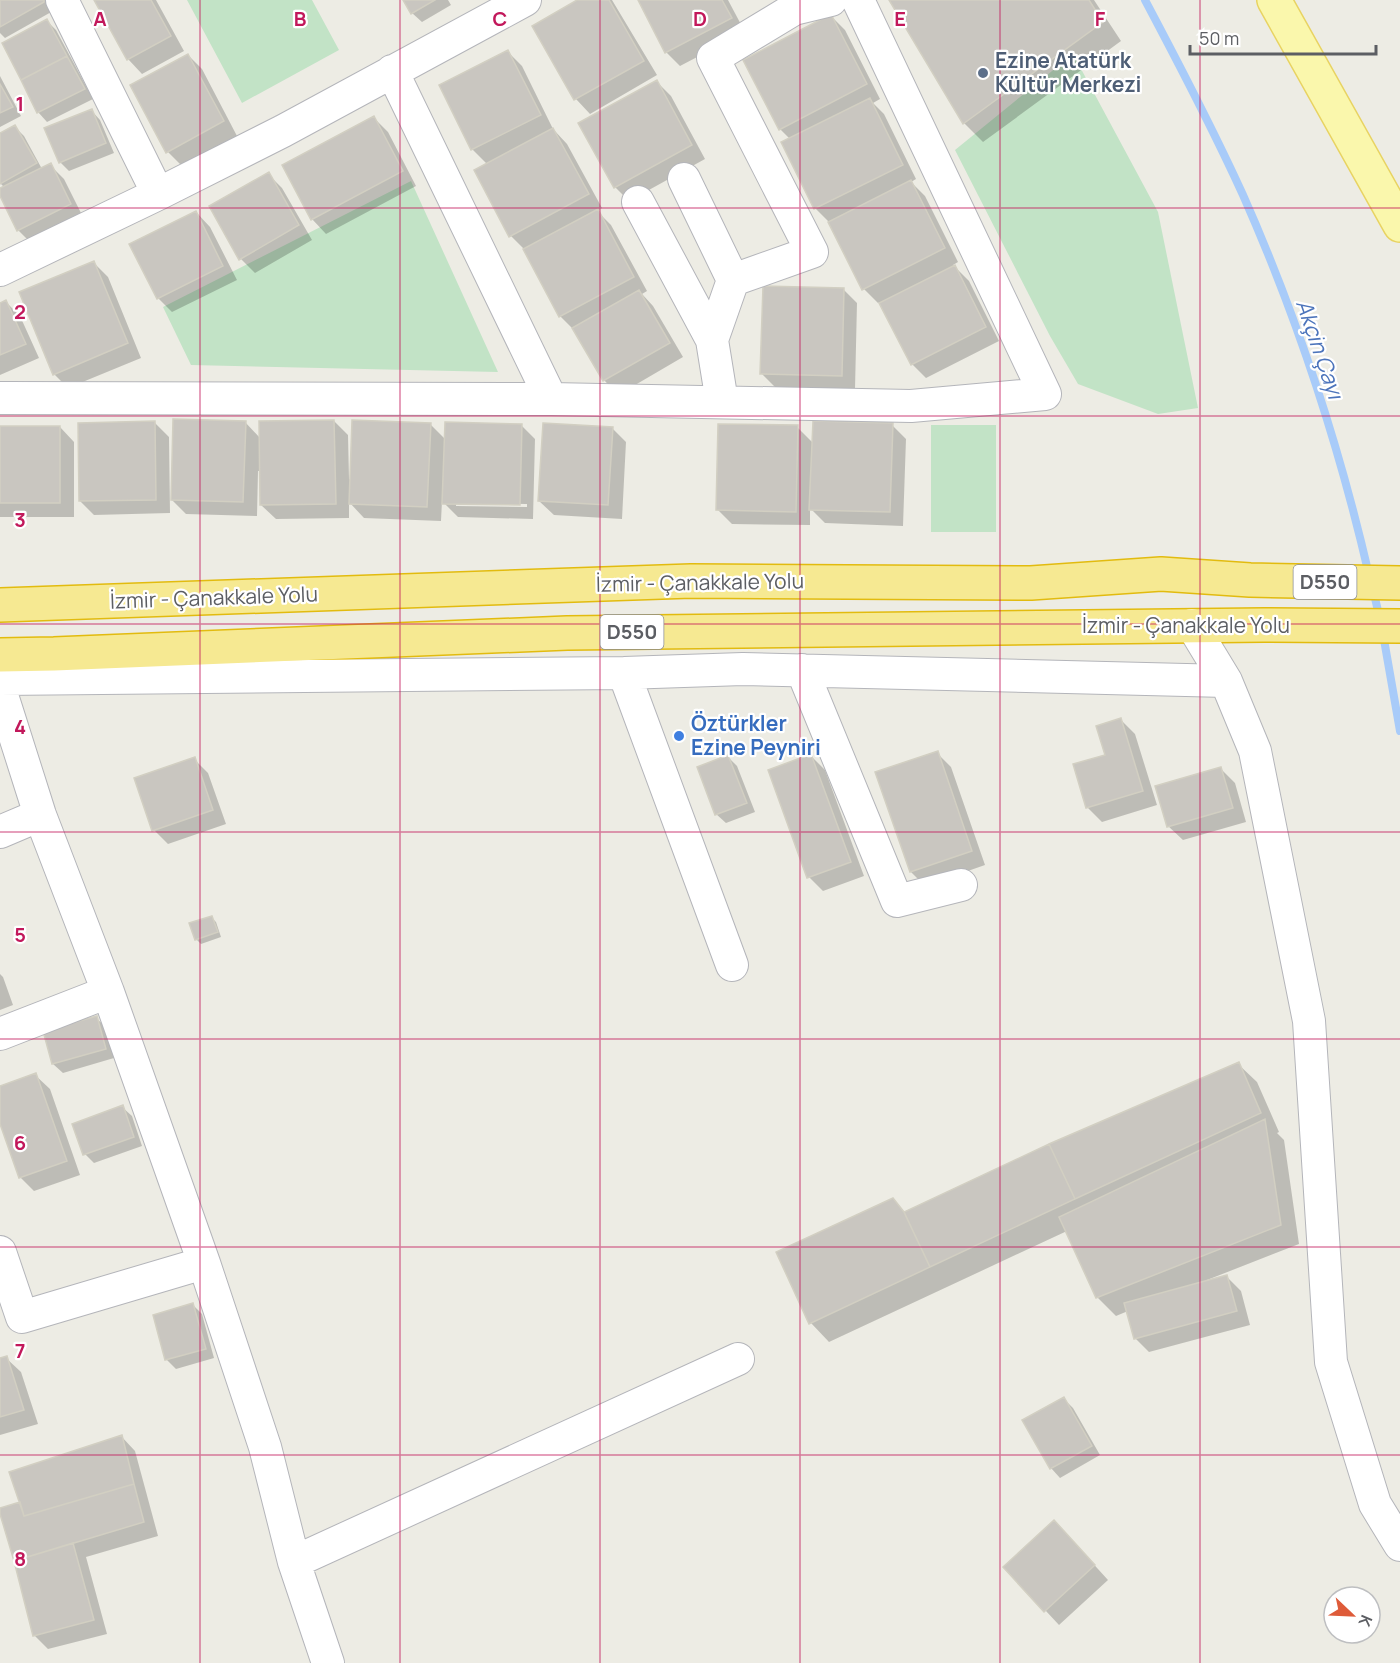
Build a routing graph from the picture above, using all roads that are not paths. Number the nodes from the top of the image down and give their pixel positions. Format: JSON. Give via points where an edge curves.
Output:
{"nodes":[{"id":1,"x":62,"y":0,"type":"edge"},
{"id":2,"x":525,"y":0,"type":"edge"},
{"id":3,"x":831,"y":0,"type":"edge"},
{"id":4,"x":858,"y":0,"type":"edge"},
{"id":5,"x":1274,"y":0,"type":"edge"},
{"id":6,"x":392,"y":71,"type":"junction"},
{"id":7,"x":684,"y":179,"type":"dead end"},
{"id":8,"x":158,"y":194,"type":"junction"},
{"id":9,"x":638,"y":202,"type":"dead end"},
{"id":10,"x":1400,"y":225,"type":"edge"},
{"id":11,"x":2,"y":265,"type":"edge"},
{"id":12,"x":733,"y":280,"type":"junction"},
{"id":13,"x":712,"y":340,"type":"junction"},
{"id":14,"x":0,"y":398,"type":"edge"},
{"id":15,"x":550,"y":399,"type":"junction"},
{"id":16,"x":722,"y":402,"type":"junction"},
{"id":17,"x":1400,"y":583,"type":"edge"},
{"id":18,"x":0,"y":605,"type":"edge"},
{"id":19,"x":1192,"y":625,"type":"junction"},
{"id":20,"x":1400,"y":626,"type":"edge"},
{"id":21,"x":0,"y":654,"type":"edge"},
{"id":22,"x":802,"y":670,"type":"junction"},
{"id":23,"x":624,"y":673,"type":"junction"},
{"id":24,"x":0,"y":680,"type":"edge"},
{"id":25,"x":1227,"y":681,"type":"junction"},
{"id":26,"x":0,"y":689,"type":"edge"},
{"id":27,"x":40,"y":815,"type":"junction"},
{"id":28,"x":0,"y":832,"type":"edge"},
{"id":29,"x":961,"y":885,"type":"dead end"},
{"id":30,"x":732,"y":965,"type":"dead end"},
{"id":31,"x":108,"y":993,"type":"junction"},
{"id":32,"x":0,"y":1034,"type":"edge"},
{"id":33,"x":0,"y":1252,"type":"edge"},
{"id":34,"x":204,"y":1263,"type":"junction"},
{"id":35,"x":11,"y":1321,"type":"edge"},
{"id":36,"x":738,"y":1359,"type":"dead end"},
{"id":37,"x":1400,"y":1545,"type":"edge"},
{"id":38,"x":294,"y":1562,"type":"junction"},
{"id":39,"x":328,"y":1663,"type":"edge"}],
"edges":[{"from":1,"to":8,"type":"street"},
{"from":2,"to":6,"type":"street"},
{"from":3,"to":12,"type":"street","via":[[794,9],[713,58],[812,252]]},
{"from":4,"to":16,"type":"street","via":[[1045,394],[911,406]]},
{"from":5,"to":10,"type":"main road"},
{"from":6,"to":8,"type":"street"},
{"from":6,"to":15,"type":"street"},
{"from":7,"to":12,"type":"street"},
{"from":8,"to":11,"type":"street"},
{"from":9,"to":13,"type":"street"},
{"from":12,"to":13,"type":"street"},
{"from":13,"to":16,"type":"street"},
{"from":14,"to":15,"type":"street"},
{"from":15,"to":16,"type":"street"},
{"from":17,"to":18,"type":"highway","name":"İzmir - Çanakkale Yolu","number":"D550","via":[[1161,574],[1031,583],[691,581]]},
{"from":19,"to":20,"type":"highway","name":"İzmir - Çanakkale Yolu","number":"D550"},
{"from":19,"to":21,"type":"highway","name":"İzmir - Çanakkale Yolu","number":"D550","via":[[567,633]]},
{"from":19,"to":25,"type":"street"},
{"from":22,"to":23,"type":"street"},
{"from":22,"to":25,"type":"street"},
{"from":22,"to":29,"type":"street","via":[[897,901]]},
{"from":23,"to":24,"type":"street"},
{"from":23,"to":30,"type":"street"},
{"from":25,"to":37,"type":"street","via":[[1254,751],[1309,1020],[1331,1362],[1375,1504]]},
{"from":26,"to":27,"type":"street"},
{"from":27,"to":28,"type":"street"},
{"from":27,"to":31,"type":"street"},
{"from":31,"to":32,"type":"street"},
{"from":31,"to":34,"type":"street"},
{"from":33,"to":35,"type":"street"},
{"from":34,"to":35,"type":"street"},
{"from":34,"to":38,"type":"street","via":[[265,1447]]},
{"from":36,"to":38,"type":"street"},
{"from":38,"to":39,"type":"street"}]}
